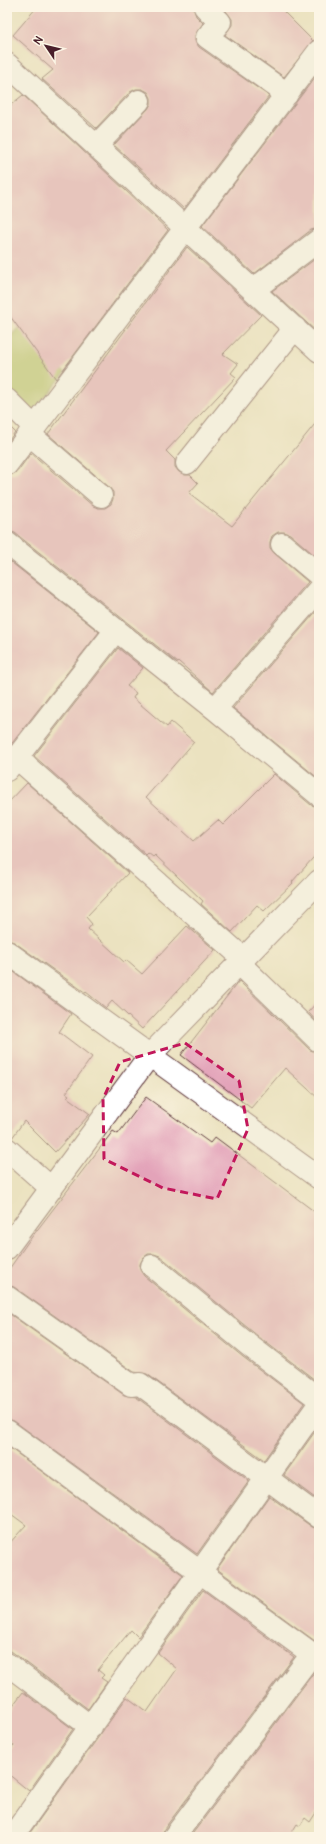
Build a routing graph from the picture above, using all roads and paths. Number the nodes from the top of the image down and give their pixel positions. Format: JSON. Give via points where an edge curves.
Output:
{"nodes":[{"id":1,"x":205,"y":7,"type":"edge"},
{"id":2,"x":319,"y":51,"type":"edge"},
{"id":3,"x":7,"y":64,"type":"edge"},
{"id":4,"x":287,"y":94,"type":"junction"},
{"id":5,"x":139,"y":101,"type":"dead end"},
{"id":6,"x":96,"y":146,"type":"junction"},
{"id":7,"x":186,"y":227,"type":"junction"},
{"id":8,"x":319,"y":240,"type":"edge"},
{"id":9,"x":253,"y":290,"type":"junction"},
{"id":10,"x":295,"y":328,"type":"junction"},
{"id":11,"x":319,"y":351,"type":"edge"},
{"id":12,"x":7,"y":400,"type":"edge"},
{"id":13,"x":33,"y":430,"type":"junction"},
{"id":14,"x":187,"y":463,"type":"dead end"},
{"id":15,"x":7,"y":464,"type":"edge"},
{"id":16,"x":101,"y":496,"type":"dead end"},
{"id":17,"x":7,"y":543,"type":"edge"},
{"id":18,"x":282,"y":544,"type":"dead end"},
{"id":19,"x":319,"y":576,"type":"edge"},
{"id":20,"x":319,"y":589,"type":"edge"},
{"id":21,"x":116,"y":630,"type":"junction"},
{"id":22,"x":215,"y":709,"type":"junction"},
{"id":23,"x":12,"y":764,"type":"edge"},
{"id":24,"x":319,"y":795,"type":"edge"},
{"id":25,"x":319,"y":882,"type":"edge"},
{"id":26,"x":7,"y":952,"type":"edge"},
{"id":27,"x":242,"y":962,"type":"junction"},
{"id":28,"x":319,"y":1041,"type":"edge"},
{"id":29,"x":150,"y":1055,"type":"junction"},
{"id":30,"x":7,"y":1149,"type":"edge"},
{"id":31,"x":319,"y":1178,"type":"edge"},
{"id":32,"x":51,"y":1188,"type":"junction"},
{"id":33,"x":7,"y":1248,"type":"edge"},
{"id":34,"x":152,"y":1266,"type":"dead end"},
{"id":35,"x":7,"y":1297,"type":"edge"},
{"id":36,"x":319,"y":1399,"type":"edge"},
{"id":37,"x":319,"y":1404,"type":"edge"},
{"id":38,"x":7,"y":1431,"type":"edge"},
{"id":39,"x":267,"y":1478,"type":"junction"},
{"id":40,"x":319,"y":1516,"type":"edge"},
{"id":41,"x":202,"y":1572,"type":"junction"},
{"id":42,"x":316,"y":1657,"type":"edge"},
{"id":43,"x":7,"y":1664,"type":"edge"},
{"id":44,"x":90,"y":1727,"type":"junction"},
{"id":45,"x":12,"y":1837,"type":"edge"},
{"id":46,"x":174,"y":1837,"type":"edge"}],
"edges":[{"from":1,"to":4,"type":"street","via":[[220,22],[207,36]]},
{"from":2,"to":4,"type":"street"},
{"from":3,"to":6,"type":"street"},
{"from":4,"to":7,"type":"street"},
{"from":5,"to":6,"type":"street"},
{"from":6,"to":7,"type":"street"},
{"from":7,"to":9,"type":"street"},
{"from":7,"to":13,"type":"street"},
{"from":8,"to":9,"type":"street"},
{"from":9,"to":10,"type":"street"},
{"from":10,"to":11,"type":"street"},
{"from":10,"to":14,"type":"street"},
{"from":12,"to":13,"type":"street","via":[[27,420]]},
{"from":13,"to":15,"type":"street"},
{"from":13,"to":16,"type":"street"},
{"from":17,"to":21,"type":"street"},
{"from":18,"to":19,"type":"street"},
{"from":20,"to":22,"type":"street"},
{"from":21,"to":22,"type":"street"},
{"from":21,"to":23,"type":"street"},
{"from":22,"to":24,"type":"street"},
{"from":23,"to":27,"type":"street"},
{"from":25,"to":27,"type":"street"},
{"from":26,"to":29,"type":"street"},
{"from":27,"to":28,"type":"street"},
{"from":27,"to":29,"type":"street"},
{"from":29,"to":31,"type":"street"},
{"from":29,"to":32,"type":"street"},
{"from":30,"to":32,"type":"street"},
{"from":32,"to":33,"type":"street"},
{"from":34,"to":36,"type":"street"},
{"from":35,"to":39,"type":"street","via":[[131,1385],[140,1384]]},
{"from":37,"to":39,"type":"street"},
{"from":38,"to":41,"type":"street"},
{"from":39,"to":40,"type":"street"},
{"from":39,"to":41,"type":"street"},
{"from":41,"to":42,"type":"street"},
{"from":41,"to":44,"type":"street"},
{"from":42,"to":46,"type":"street"},
{"from":43,"to":44,"type":"street"},
{"from":44,"to":45,"type":"street"}]}
